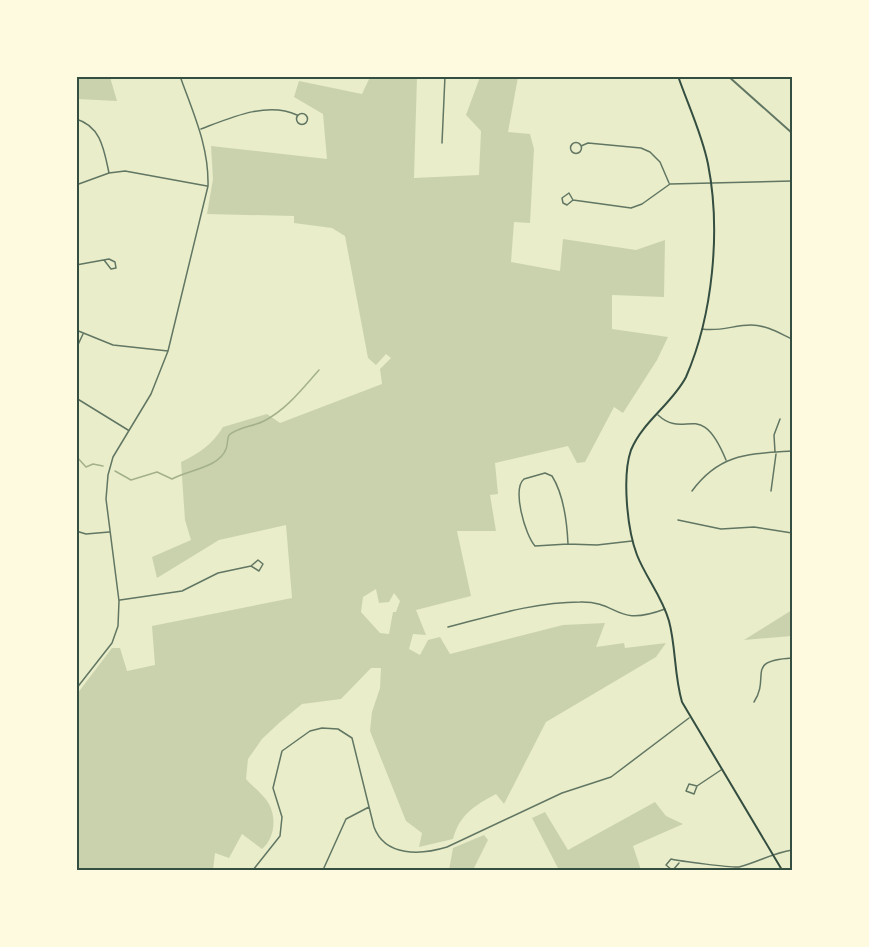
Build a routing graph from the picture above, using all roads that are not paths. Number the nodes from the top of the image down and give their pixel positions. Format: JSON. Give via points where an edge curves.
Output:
{"nodes":[{"id":1,"x":180,"y":76,"type":"edge"},
{"id":2,"x":445,"y":76,"type":"edge"},
{"id":3,"x":678,"y":76,"type":"edge"},
{"id":4,"x":728,"y":76,"type":"edge"},
{"id":5,"x":297,"y":116,"type":"dead end"},
{"id":6,"x":76,"y":119,"type":"edge"},
{"id":7,"x":200,"y":129,"type":"junction"},
{"id":8,"x":792,"y":134,"type":"edge"},
{"id":9,"x":442,"y":142,"type":"dead end"},
{"id":10,"x":581,"y":146,"type":"dead end"},
{"id":11,"x":109,"y":173,"type":"junction"},
{"id":12,"x":792,"y":181,"type":"edge"},
{"id":13,"x":711,"y":183,"type":"junction"},
{"id":14,"x":670,"y":184,"type":"junction"},
{"id":15,"x":76,"y":185,"type":"edge"},
{"id":16,"x":208,"y":186,"type":"junction"},
{"id":17,"x":573,"y":200,"type":"dead end"},
{"id":18,"x":104,"y":260,"type":"dead end"},
{"id":19,"x":76,"y":265,"type":"edge"},
{"id":20,"x":701,"y":329,"type":"junction"},
{"id":21,"x":76,"y":330,"type":"edge"},
{"id":22,"x":83,"y":333,"type":"junction"},
{"id":23,"x":792,"y":339,"type":"edge"},
{"id":24,"x":76,"y":349,"type":"edge"},
{"id":25,"x":168,"y":351,"type":"junction"},
{"id":26,"x":76,"y":398,"type":"edge"},
{"id":27,"x":658,"y":414,"type":"junction"},
{"id":28,"x":780,"y":419,"type":"dead end"},
{"id":29,"x":128,"y":431,"type":"junction"},
{"id":30,"x":792,"y":451,"type":"edge"},
{"id":31,"x":776,"y":452,"type":"junction"},
{"id":32,"x":726,"y":460,"type":"junction"},
{"id":33,"x":692,"y":491,"type":"dead end"},
{"id":34,"x":771,"y":491,"type":"dead end"},
{"id":35,"x":678,"y":520,"type":"dead end"},
{"id":36,"x":76,"y":531,"type":"edge"},
{"id":37,"x":110,"y":532,"type":"junction"},
{"id":38,"x":792,"y":533,"type":"edge"},
{"id":39,"x":633,"y":541,"type":"junction"},
{"id":40,"x":568,"y":544,"type":"junction"},
{"id":41,"x":251,"y":567,"type":"dead end"},
{"id":42,"x":120,"y":600,"type":"junction"},
{"id":43,"x":665,"y":609,"type":"junction"},
{"id":44,"x":448,"y":627,"type":"dead end"},
{"id":45,"x":792,"y":658,"type":"edge"},
{"id":46,"x":76,"y":689,"type":"edge"},
{"id":47,"x":754,"y":702,"type":"dead end"},
{"id":48,"x":690,"y":717,"type":"junction"},
{"id":49,"x":722,"y":770,"type":"junction"},
{"id":50,"x":697,"y":786,"type":"dead end"},
{"id":51,"x":369,"y":807,"type":"junction"},
{"id":52,"x":792,"y":850,"type":"edge"},
{"id":53,"x":773,"y":853,"type":"junction"},
{"id":54,"x":680,"y":862,"type":"junction"},
{"id":55,"x":253,"y":870,"type":"edge"},
{"id":56,"x":323,"y":870,"type":"edge"},
{"id":57,"x":672,"y":870,"type":"edge"},
{"id":58,"x":782,"y":870,"type":"edge"}],
"edges":[{"from":1,"to":7,"type":"street"},
{"from":2,"to":9,"type":"street"},
{"from":3,"to":13,"type":"main road","via":[[700,137]]},
{"from":4,"to":8,"type":"street"},
{"from":5,"to":7,"type":"street","via":[[279,111],[249,113]]},
{"from":6,"to":11,"type":"street","via":[[89,123],[96,131]]},
{"from":7,"to":16,"type":"street","via":[[208,162]]},
{"from":10,"to":14,"type":"street","via":[[588,143],[641,148],[660,162]]},
{"from":11,"to":15,"type":"street"},
{"from":11,"to":16,"type":"street","via":[[143,173]]},
{"from":12,"to":13,"type":"street"},
{"from":13,"to":14,"type":"street"},
{"from":13,"to":20,"type":"main road","via":[[713,277]]},
{"from":14,"to":17,"type":"street","via":[[631,208]]},
{"from":16,"to":25,"type":"street"},
{"from":18,"to":19,"type":"street"},
{"from":20,"to":23,"type":"street","via":[[721,331],[759,326]]},
{"from":20,"to":27,"type":"main road","via":[[683,384]]},
{"from":21,"to":22,"type":"street"},
{"from":22,"to":24,"type":"street"},
{"from":22,"to":25,"type":"street","via":[[113,345]]},
{"from":25,"to":29,"type":"street","via":[[151,394]]},
{"from":26,"to":29,"type":"street"},
{"from":27,"to":32,"type":"street","via":[[668,422],[693,422],[707,427]]},
{"from":27,"to":39,"type":"main road","via":[[637,439],[627,464]]},
{"from":28,"to":31,"type":"street","via":[[774,435]]},
{"from":29,"to":37,"type":"street","via":[[108,475]]},
{"from":30,"to":31,"type":"street"},
{"from":31,"to":32,"type":"street"},
{"from":31,"to":34,"type":"street"},
{"from":32,"to":33,"type":"street"},
{"from":35,"to":38,"type":"street","via":[[721,530],[754,526]]},
{"from":36,"to":37,"type":"street"},
{"from":37,"to":42,"type":"street"},
{"from":39,"to":40,"type":"street"},
{"from":39,"to":43,"type":"main road"},
{"from":40,"to":40,"type":"street","via":[[554,479],[545,473],[524,478],[519,488],[520,506],[533,544],[541,548]]},
{"from":41,"to":42,"type":"street","via":[[218,573],[182,591]]},
{"from":42,"to":46,"type":"street","via":[[112,643]]},
{"from":43,"to":44,"type":"street","via":[[627,617],[580,602],[520,609]]},
{"from":43,"to":48,"type":"main road","via":[[679,693]]},
{"from":45,"to":47,"type":"street","via":[[773,659],[764,665]]},
{"from":48,"to":49,"type":"main road"},
{"from":48,"to":51,"type":"street","via":[[611,777],[562,793],[440,849],[403,851],[388,846],[376,834]]},
{"from":49,"to":50,"type":"street"},
{"from":49,"to":53,"type":"main road"},
{"from":51,"to":55,"type":"street","via":[[351,738],[333,728],[310,731],[286,747],[279,758],[273,788],[282,828],[274,847]]},
{"from":51,"to":56,"type":"street","via":[[346,819]]},
{"from":52,"to":53,"type":"street"},
{"from":53,"to":54,"type":"street","via":[[737,867],[693,860]]},
{"from":53,"to":58,"type":"main road"},
{"from":54,"to":57,"type":"street"},
{"from":54,"to":57,"type":"street","via":[[668,860],[667,867]]}]}
